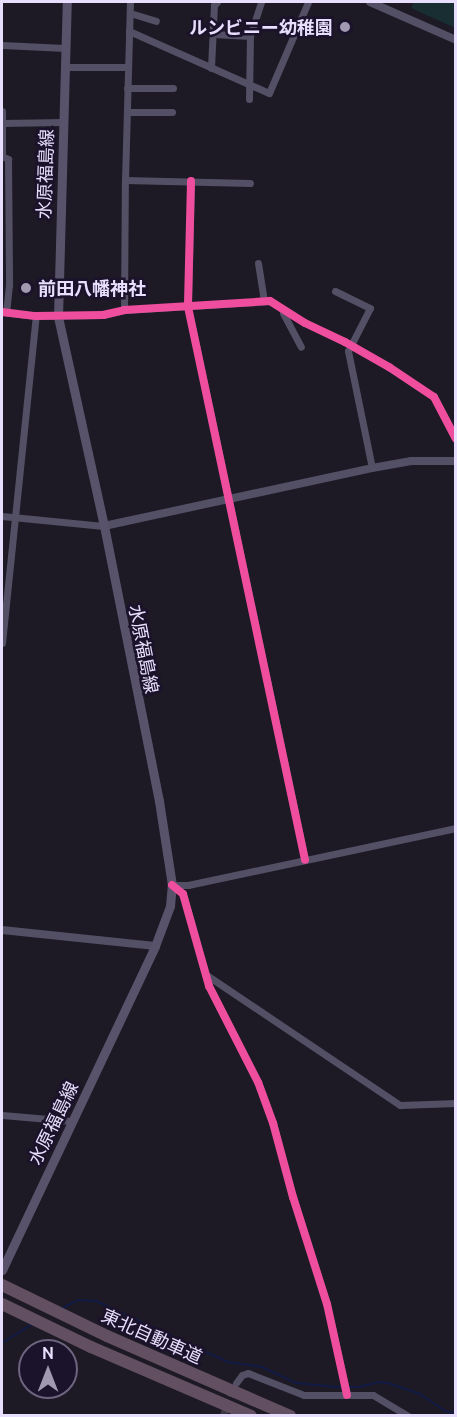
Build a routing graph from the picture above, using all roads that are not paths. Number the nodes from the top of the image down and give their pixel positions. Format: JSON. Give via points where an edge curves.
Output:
{"nodes":[{"id":1,"x":67,"y":2,"type":"edge"},
{"id":2,"x":130,"y":2,"type":"edge"},
{"id":3,"x":218,"y":2,"type":"edge"},
{"id":4,"x":261,"y":2,"type":"edge"},
{"id":5,"x":308,"y":2,"type":"edge"},
{"id":6,"x":370,"y":2,"type":"edge"},
{"id":7,"x":130,"y":13,"type":"junction"},
{"id":8,"x":156,"y":21,"type":"dead end"},
{"id":9,"x":129,"y":31,"type":"junction"},
{"id":10,"x":213,"y":34,"type":"junction"},
{"id":11,"x":250,"y":36,"type":"junction"},
{"id":12,"x":456,"y":40,"type":"edge"},
{"id":13,"x":2,"y":45,"type":"edge"},
{"id":14,"x":65,"y":48,"type":"junction"},
{"id":15,"x":65,"y":67,"type":"junction"},
{"id":16,"x":127,"y":67,"type":"junction"},
{"id":17,"x":211,"y":68,"type":"junction"},
{"id":18,"x":249,"y":84,"type":"junction"},
{"id":19,"x":127,"y":88,"type":"junction"},
{"id":20,"x":173,"y":88,"type":"dead end"},
{"id":21,"x":249,"y":99,"type":"dead end"},
{"id":22,"x":2,"y":111,"type":"edge"},
{"id":23,"x":128,"y":112,"type":"junction"},
{"id":24,"x":172,"y":112,"type":"dead end"},
{"id":25,"x":63,"y":122,"type":"junction"},
{"id":26,"x":2,"y":123,"type":"edge"},
{"id":27,"x":2,"y":156,"type":"edge"},
{"id":28,"x":124,"y":180,"type":"junction"},
{"id":29,"x":191,"y":181,"type":"junction"},
{"id":30,"x":250,"y":183,"type":"dead end"},
{"id":31,"x":5,"y":203,"type":"edge"},
{"id":32,"x":258,"y":263,"type":"dead end"},
{"id":33,"x":335,"y":291,"type":"dead end"},
{"id":34,"x":264,"y":302,"type":"junction"},
{"id":35,"x":188,"y":307,"type":"junction"},
{"id":36,"x":124,"y":310,"type":"junction"},
{"id":37,"x":283,"y":310,"type":"junction"},
{"id":38,"x":4,"y":312,"type":"edge"},
{"id":39,"x":36,"y":316,"type":"junction"},
{"id":40,"x":58,"y":317,"type":"junction"},
{"id":41,"x":350,"y":345,"type":"junction"},
{"id":42,"x":301,"y":347,"type":"dead end"},
{"id":43,"x":456,"y":439,"type":"edge"},
{"id":44,"x":456,"y":461,"type":"edge"},
{"id":45,"x":372,"y":468,"type":"junction"},
{"id":46,"x":228,"y":498,"type":"junction"},
{"id":47,"x":2,"y":516,"type":"edge"},
{"id":48,"x":14,"y":517,"type":"junction"},
{"id":49,"x":104,"y":526,"type":"junction"},
{"id":50,"x":2,"y":643,"type":"edge"},
{"id":51,"x":456,"y":828,"type":"edge"},
{"id":52,"x":305,"y":860,"type":"junction"},
{"id":53,"x":172,"y":885,"type":"junction"},
{"id":54,"x":2,"y":930,"type":"edge"},
{"id":55,"x":155,"y":946,"type":"junction"},
{"id":56,"x":205,"y":974,"type":"junction"},
{"id":57,"x":456,"y":1102,"type":"edge"},
{"id":58,"x":2,"y":1115,"type":"edge"},
{"id":59,"x":72,"y":1121,"type":"junction"},
{"id":60,"x":3,"y":1264,"type":"edge"},
{"id":61,"x":5,"y":1287,"type":"edge"},
{"id":62,"x":2,"y":1304,"type":"edge"},
{"id":63,"x":236,"y":1383,"type":"dead end"},
{"id":64,"x":347,"y":1395,"type":"junction"},
{"id":65,"x":251,"y":1416,"type":"edge"},
{"id":66,"x":290,"y":1416,"type":"edge"},
{"id":67,"x":408,"y":1416,"type":"edge"}],
"edges":[{"from":1,"to":14,"type":"main road","name":"水原福島線"},
{"from":2,"to":7,"type":"street"},
{"from":3,"to":10,"type":"street","via":[[214,5]]},
{"from":4,"to":11,"type":"street"},
{"from":5,"to":18,"type":"street","via":[[269,93]]},
{"from":6,"to":12,"type":"street"},
{"from":7,"to":8,"type":"street"},
{"from":7,"to":9,"type":"street"},
{"from":9,"to":16,"type":"street"},
{"from":9,"to":17,"type":"street"},
{"from":10,"to":11,"type":"street"},
{"from":10,"to":17,"type":"street"},
{"from":11,"to":18,"type":"street"},
{"from":13,"to":14,"type":"street"},
{"from":14,"to":15,"type":"main road","name":"水原福島線"},
{"from":15,"to":16,"type":"street"},
{"from":15,"to":25,"type":"main road","name":"水原福島線"},
{"from":16,"to":19,"type":"street"},
{"from":17,"to":18,"type":"street"},
{"from":18,"to":21,"type":"street"},
{"from":19,"to":20,"type":"street"},
{"from":19,"to":23,"type":"street"},
{"from":22,"to":26,"type":"street"},
{"from":23,"to":24,"type":"street"},
{"from":23,"to":28,"type":"street"},
{"from":25,"to":26,"type":"street"},
{"from":25,"to":40,"type":"main road","name":"水原福島線"},
{"from":26,"to":27,"type":"street"},
{"from":27,"to":31,"type":"street","via":[[8,159]]},
{"from":28,"to":29,"type":"street"},
{"from":28,"to":36,"type":"street"},
{"from":29,"to":30,"type":"street"},
{"from":29,"to":35,"type":"street"},
{"from":31,"to":38,"type":"street","via":[[9,285]]},
{"from":32,"to":34,"type":"street"},
{"from":33,"to":41,"type":"street","via":[[370,308]]},
{"from":34,"to":35,"type":"street"},
{"from":34,"to":37,"type":"street","via":[[272,302]]},
{"from":35,"to":36,"type":"street"},
{"from":35,"to":46,"type":"street"},
{"from":36,"to":40,"type":"street"},
{"from":37,"to":41,"type":"street"},
{"from":37,"to":42,"type":"street"},
{"from":38,"to":39,"type":"street"},
{"from":39,"to":40,"type":"street"},
{"from":39,"to":48,"type":"street"},
{"from":40,"to":49,"type":"main road","name":"水原福島線"},
{"from":41,"to":43,"type":"street","via":[[434,396]]},
{"from":41,"to":45,"type":"street","via":[[348,351]]},
{"from":44,"to":45,"type":"street","via":[[411,460]]},
{"from":45,"to":46,"type":"street"},
{"from":46,"to":49,"type":"street"},
{"from":46,"to":52,"type":"street"},
{"from":47,"to":48,"type":"street"},
{"from":48,"to":49,"type":"street"},
{"from":48,"to":50,"type":"street"},
{"from":49,"to":53,"type":"main road","name":"水原福島線"},
{"from":51,"to":52,"type":"street"},
{"from":52,"to":53,"type":"street"},
{"from":53,"to":55,"type":"main road","name":"水原福島線","via":[[170,906]]},
{"from":53,"to":56,"type":"street","via":[[183,894]]},
{"from":54,"to":55,"type":"street"},
{"from":55,"to":59,"type":"main road","name":"水原福島線"},
{"from":56,"to":57,"type":"street","via":[[399,1105]]},
{"from":56,"to":64,"type":"street","via":[[258,1082],[273,1123],[327,1304]]},
{"from":58,"to":59,"type":"street"},
{"from":59,"to":60,"type":"main road","name":"水原福島線"},
{"from":61,"to":66,"type":"highway","name":"東北自動車道","via":[[165,1363]]},
{"from":62,"to":65,"type":"highway","name":"東北自動車道","via":[[90,1347]]},
{"from":63,"to":64,"type":"street","via":[[248,1373],[304,1395]]},
{"from":64,"to":67,"type":"street","via":[[373,1395]]}]}
